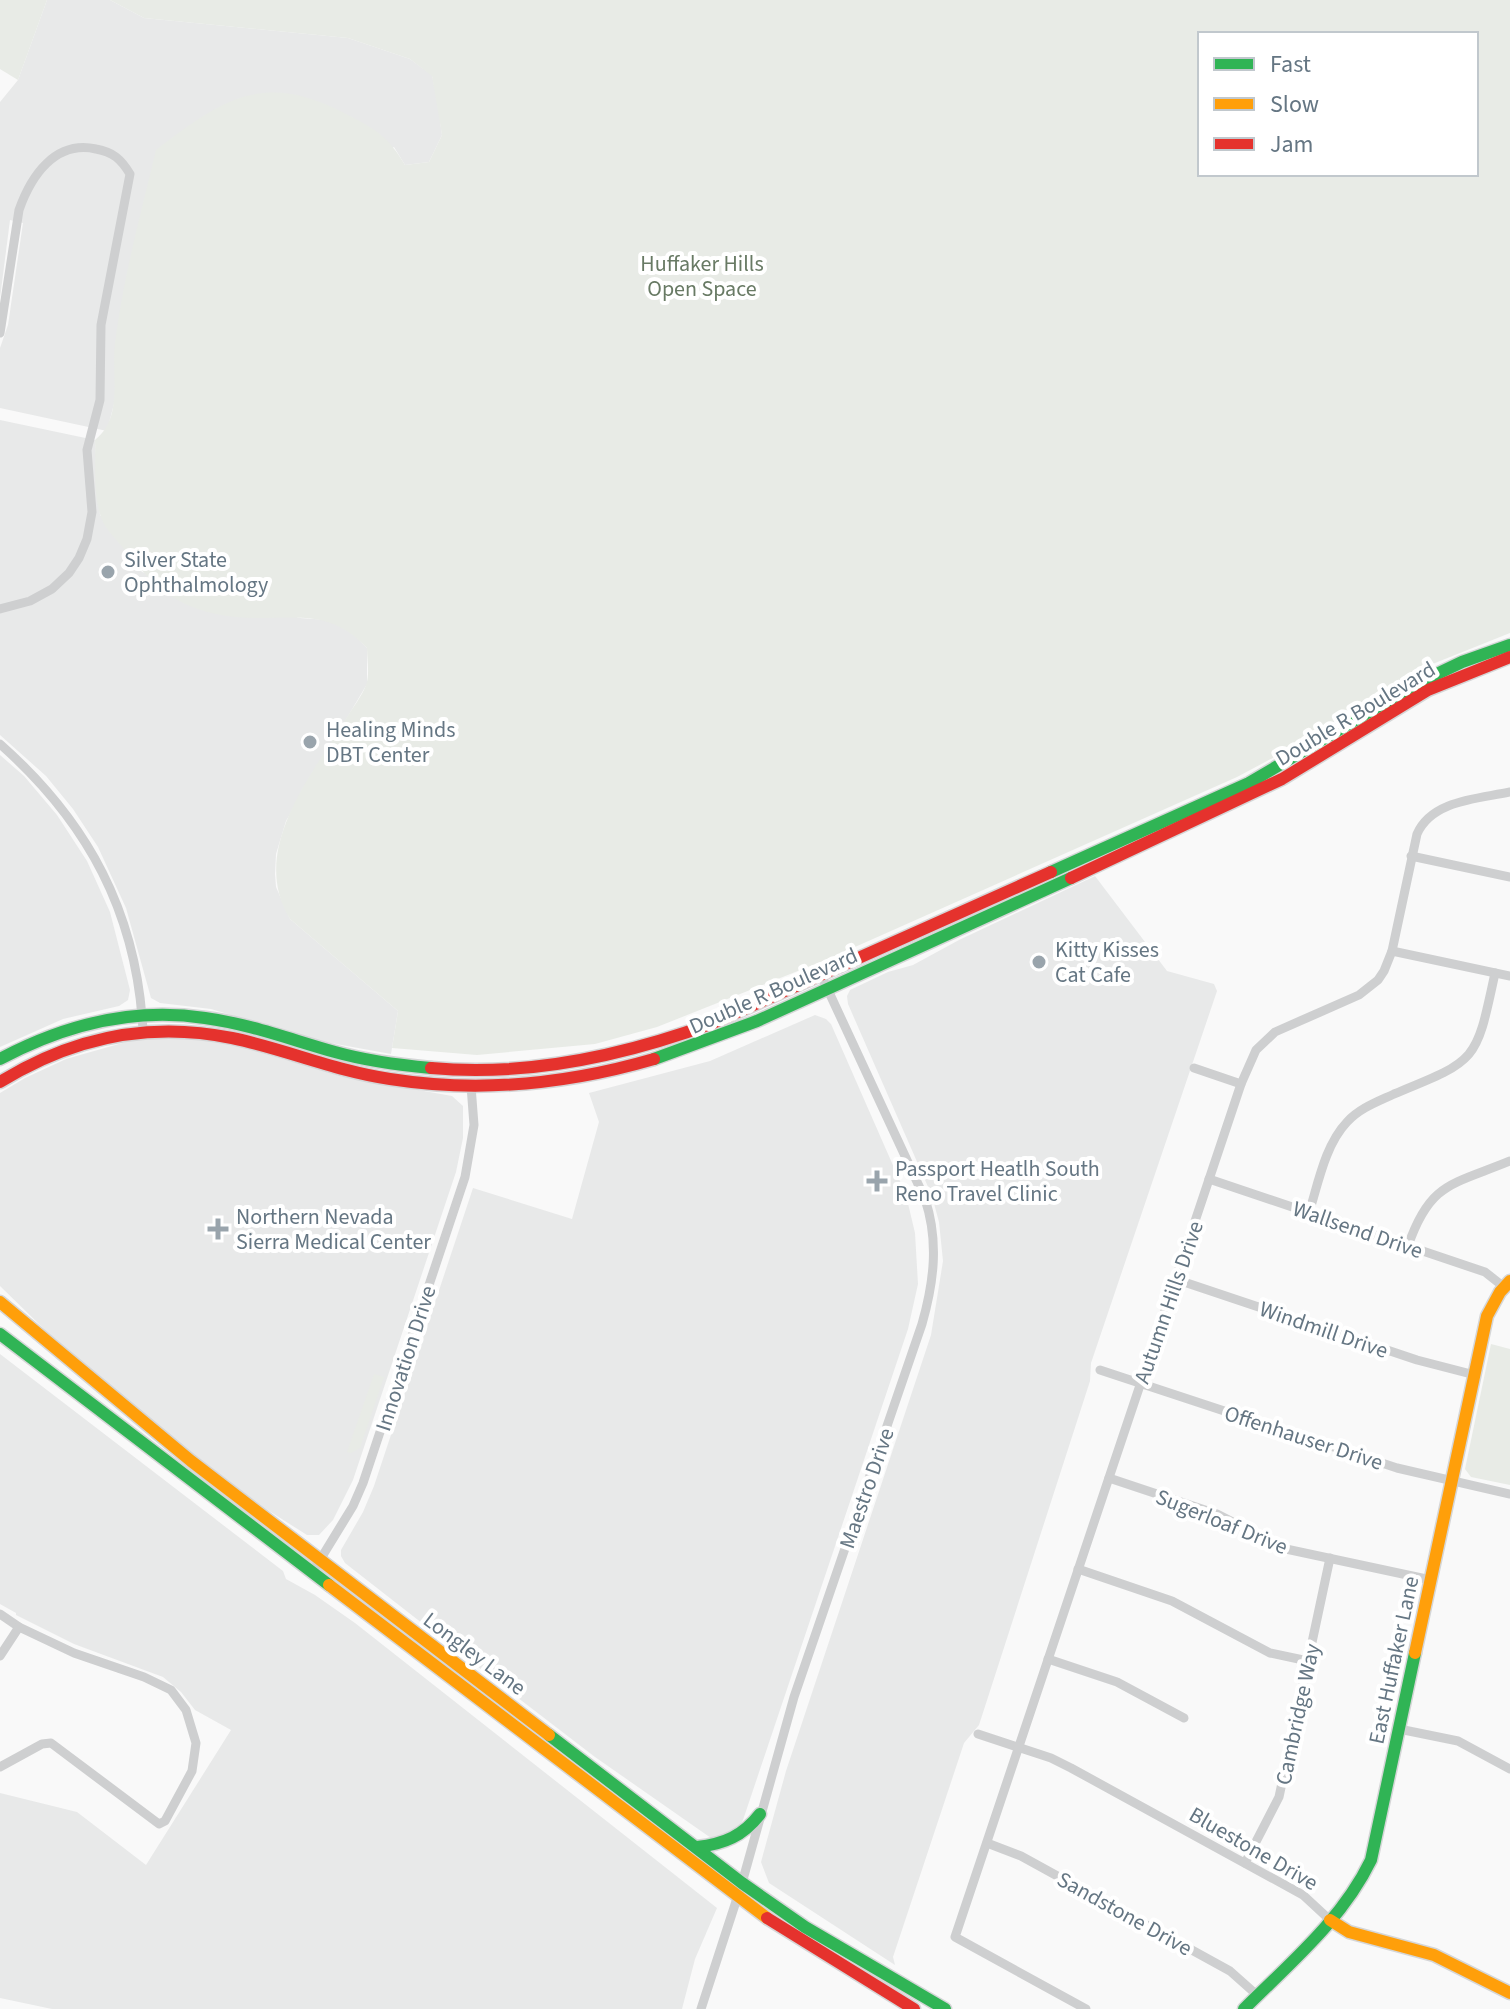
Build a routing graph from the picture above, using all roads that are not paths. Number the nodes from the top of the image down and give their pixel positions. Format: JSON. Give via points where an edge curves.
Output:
{"nodes":[{"id":1,"x":0,"y":333,"type":"edge"},
{"id":2,"x":0,"y":609,"type":"edge"},
{"id":3,"x":1510,"y":645,"type":"edge"},
{"id":4,"x":1510,"y":657,"type":"edge"},
{"id":5,"x":0,"y":744,"type":"edge"},
{"id":6,"x":1510,"y":792,"type":"edge"},
{"id":7,"x":1411,"y":856,"type":"junction"},
{"id":8,"x":1510,"y":877,"type":"edge"},
{"id":9,"x":1392,"y":951,"type":"junction"},
{"id":10,"x":1495,"y":973,"type":"junction"},
{"id":11,"x":821,"y":975,"type":"junction"},
{"id":12,"x":1510,"y":976,"type":"edge"},
{"id":13,"x":827,"y":988,"type":"junction"},
{"id":14,"x":142,"y":1015,"type":"junction"},
{"id":15,"x":143,"y":1031,"type":"junction"},
{"id":16,"x":0,"y":1059,"type":"edge"},
{"id":17,"x":1194,"y":1068,"type":"dead end"},
{"id":18,"x":0,"y":1082,"type":"edge"},
{"id":19,"x":1241,"y":1084,"type":"junction"},
{"id":20,"x":471,"y":1086,"type":"junction"},
{"id":21,"x":1510,"y":1161,"type":"edge"},
{"id":22,"x":1209,"y":1179,"type":"junction"},
{"id":23,"x":1309,"y":1213,"type":"junction"},
{"id":24,"x":1408,"y":1246,"type":"junction"},
{"id":25,"x":1175,"y":1279,"type":"junction"},
{"id":26,"x":1507,"y":1284,"type":"edge"},
{"id":27,"x":3,"y":1302,"type":"edge"},
{"id":28,"x":0,"y":1334,"type":"edge"},
{"id":29,"x":1100,"y":1370,"type":"dead end"},
{"id":30,"x":1475,"y":1375,"type":"junction"},
{"id":31,"x":1141,"y":1383,"type":"junction"},
{"id":32,"x":1109,"y":1478,"type":"junction"},
{"id":33,"x":1452,"y":1481,"type":"junction"},
{"id":34,"x":1510,"y":1494,"type":"edge"},
{"id":35,"x":1330,"y":1558,"type":"junction"},
{"id":36,"x":321,"y":1559,"type":"junction"},
{"id":37,"x":1078,"y":1569,"type":"junction"},
{"id":38,"x":312,"y":1573,"type":"junction"},
{"id":39,"x":1431,"y":1580,"type":"junction"},
{"id":40,"x":0,"y":1614,"type":"edge"},
{"id":41,"x":19,"y":1627,"type":"junction"},
{"id":42,"x":0,"y":1656,"type":"edge"},
{"id":43,"x":1048,"y":1659,"type":"junction"},
{"id":44,"x":1308,"y":1661,"type":"junction"},
{"id":45,"x":1184,"y":1718,"type":"dead end"},
{"id":46,"x":1399,"y":1729,"type":"junction"},
{"id":47,"x":978,"y":1734,"type":"dead end"},
{"id":48,"x":1019,"y":1747,"type":"junction"},
{"id":49,"x":0,"y":1767,"type":"edge"},
{"id":50,"x":1510,"y":1769,"type":"edge"},
{"id":51,"x":760,"y":1814,"type":"junction"},
{"id":52,"x":987,"y":1843,"type":"junction"},
{"id":53,"x":697,"y":1847,"type":"junction"},
{"id":54,"x":1245,"y":1863,"type":"junction"},
{"id":55,"x":742,"y":1883,"type":"junction"},
{"id":56,"x":738,"y":1896,"type":"junction"},
{"id":57,"x":1330,"y":1920,"type":"junction"},
{"id":58,"x":1510,"y":1993,"type":"edge"},
{"id":59,"x":1257,"y":1995,"type":"junction"},
{"id":60,"x":701,"y":2009,"type":"edge"},
{"id":61,"x":914,"y":2009,"type":"edge"},
{"id":62,"x":945,"y":2009,"type":"edge"},
{"id":63,"x":1086,"y":2009,"type":"edge"},
{"id":64,"x":1244,"y":2009,"type":"edge"}],
"edges":[{"from":1,"to":2,"type":"street","via":[[25,193],[39,172],[67,148],[115,155],[130,174],[101,325],[100,400],[87,450],[91,525],[79,558],[52,589]]},
{"from":3,"to":11,"type":"main road","name":"Double R Boulevard","via":[[1424,679],[1249,783]]},
{"from":4,"to":13,"type":"main road","name":"Double R Boulevard","via":[[1418,695],[1267,787]]},
{"from":5,"to":14,"type":"street","via":[[56,800],[99,865],[131,952]]},
{"from":6,"to":7,"type":"street","name":"Autumn Hills Drive","via":[[1440,809],[1419,828]]},
{"from":7,"to":8,"type":"street"},
{"from":7,"to":9,"type":"street","name":"Autumn Hills Drive"},
{"from":9,"to":10,"type":"street"},
{"from":9,"to":19,"type":"street","name":"Autumn Hills Drive","via":[[1369,989],[1265,1040]]},
{"from":10,"to":12,"type":"street"},
{"from":10,"to":23,"type":"street","via":[[1480,1038],[1468,1058],[1450,1072],[1367,1106],[1345,1123],[1331,1145]]},
{"from":11,"to":13,"type":"street","name":"Maestro Drive"},
{"from":11,"to":14,"type":"main road","name":"Double R Boulevard","via":[[662,1042],[583,1062],[506,1070],[376,1062],[231,1022]]},
{"from":13,"to":20,"type":"main road","name":"Double R Boulevard","via":[[736,1031],[642,1064],[546,1082]]},
{"from":13,"to":51,"type":"street","name":"Maestro Drive","via":[[925,1199],[934,1267],[922,1324],[794,1697]]},
{"from":14,"to":15,"type":"street"},
{"from":14,"to":16,"type":"main road","name":"Double R Boulevard","via":[[66,1028]]},
{"from":15,"to":18,"type":"main road","name":"Double R Boulevard","via":[[60,1050]]},
{"from":15,"to":20,"type":"main road","name":"Double R Boulevard","via":[[212,1034],[358,1074]]},
{"from":17,"to":19,"type":"street"},
{"from":19,"to":22,"type":"street","name":"Autumn Hills Drive"},
{"from":20,"to":36,"type":"street","name":"Innovation Drive","via":[[474,1125],[465,1177],[363,1483]]},
{"from":21,"to":24,"type":"street","via":[[1437,1193],[1421,1212]]},
{"from":22,"to":23,"type":"street","name":"Wallsend Drive"},
{"from":22,"to":25,"type":"street","name":"Autumn Hills Drive"},
{"from":23,"to":24,"type":"street","name":"Wallsend Drive"},
{"from":24,"to":26,"type":"street","name":"Wallsend Drive"},
{"from":25,"to":30,"type":"street","name":"Windmill Drive"},
{"from":25,"to":31,"type":"street","name":"Autumn Hills Drive"},
{"from":26,"to":30,"type":"main road","name":"East Huffaker Lane","via":[[1487,1316]]},
{"from":27,"to":36,"type":"main road","name":"Longley Lane","via":[[169,1444]]},
{"from":28,"to":38,"type":"main road","name":"Longley Lane"},
{"from":29,"to":31,"type":"street","name":"Offenhauser Drive"},
{"from":30,"to":33,"type":"main road","name":"East Huffaker Lane"},
{"from":31,"to":32,"type":"street","name":"Autumn Hills Drive"},
{"from":31,"to":33,"type":"street","name":"Offenhauser Drive","via":[[1397,1468]]},
{"from":32,"to":35,"type":"street","name":"Sugerloaf Drive","via":[[1217,1514],[1274,1544]]},
{"from":32,"to":37,"type":"street","name":"Autumn Hills Drive"},
{"from":33,"to":34,"type":"street","name":"Offenhauser Drive"},
{"from":33,"to":39,"type":"main road","name":"East Huffaker Lane"},
{"from":35,"to":39,"type":"street","name":"Sugerloaf Drive"},
{"from":35,"to":44,"type":"street","name":"Cambridge Way"},
{"from":36,"to":38,"type":"street","name":"Innovation Drive"},
{"from":36,"to":53,"type":"main road","name":"Longley Lane"},
{"from":37,"to":43,"type":"street","name":"Autumn Hills Drive"},
{"from":37,"to":44,"type":"street","via":[[1172,1601],[1270,1653]]},
{"from":38,"to":56,"type":"main road","name":"Longley Lane"},
{"from":39,"to":46,"type":"main road","name":"East Huffaker Lane"},
{"from":40,"to":41,"type":"street"},
{"from":41,"to":42,"type":"street"},
{"from":41,"to":49,"type":"street","via":[[171,1690],[186,1710],[196,1743],[192,1771],[159,1824],[51,1743]]},
{"from":43,"to":45,"type":"street","via":[[1117,1682]]},
{"from":43,"to":48,"type":"street","name":"Autumn Hills Drive"},
{"from":44,"to":54,"type":"street","name":"Cambridge Way","via":[[1279,1797]]},
{"from":46,"to":50,"type":"street","via":[[1458,1741]]},
{"from":46,"to":57,"type":"main road","name":"East Huffaker Lane","via":[[1371,1860],[1358,1888]]},
{"from":47,"to":48,"type":"street","name":"Bluestone Drive"},
{"from":48,"to":52,"type":"street","name":"Autumn Hills Drive"},
{"from":48,"to":54,"type":"street","name":"Bluestone Drive","via":[[1071,1768]]},
{"from":51,"to":53,"type":"main road","via":[[736,1839]]},
{"from":51,"to":55,"type":"street","name":"Maestro Drive"},
{"from":52,"to":59,"type":"street","name":"Sandstone Drive","via":[[1021,1856],[1230,1971]]},
{"from":52,"to":63,"type":"street","name":"Autumn Hills Drive","via":[[955,1937]]},
{"from":53,"to":55,"type":"main road","name":"Longley Lane"},
{"from":54,"to":57,"type":"street","name":"Bluestone Drive","via":[[1303,1895]]},
{"from":55,"to":56,"type":"street","name":"Maestro Drive"},
{"from":55,"to":62,"type":"main road","name":"Longley Lane","via":[[805,1927]]},
{"from":56,"to":60,"type":"street","name":"Maestro Drive"},
{"from":56,"to":61,"type":"main road","name":"Longley Lane"},
{"from":57,"to":58,"type":"main road","name":"Bluestone Drive","via":[[1356,1934],[1434,1955]]},
{"from":57,"to":59,"type":"main road","name":"East Huffaker Lane"},
{"from":59,"to":64,"type":"main road","name":"East Huffaker Lane"}]}
